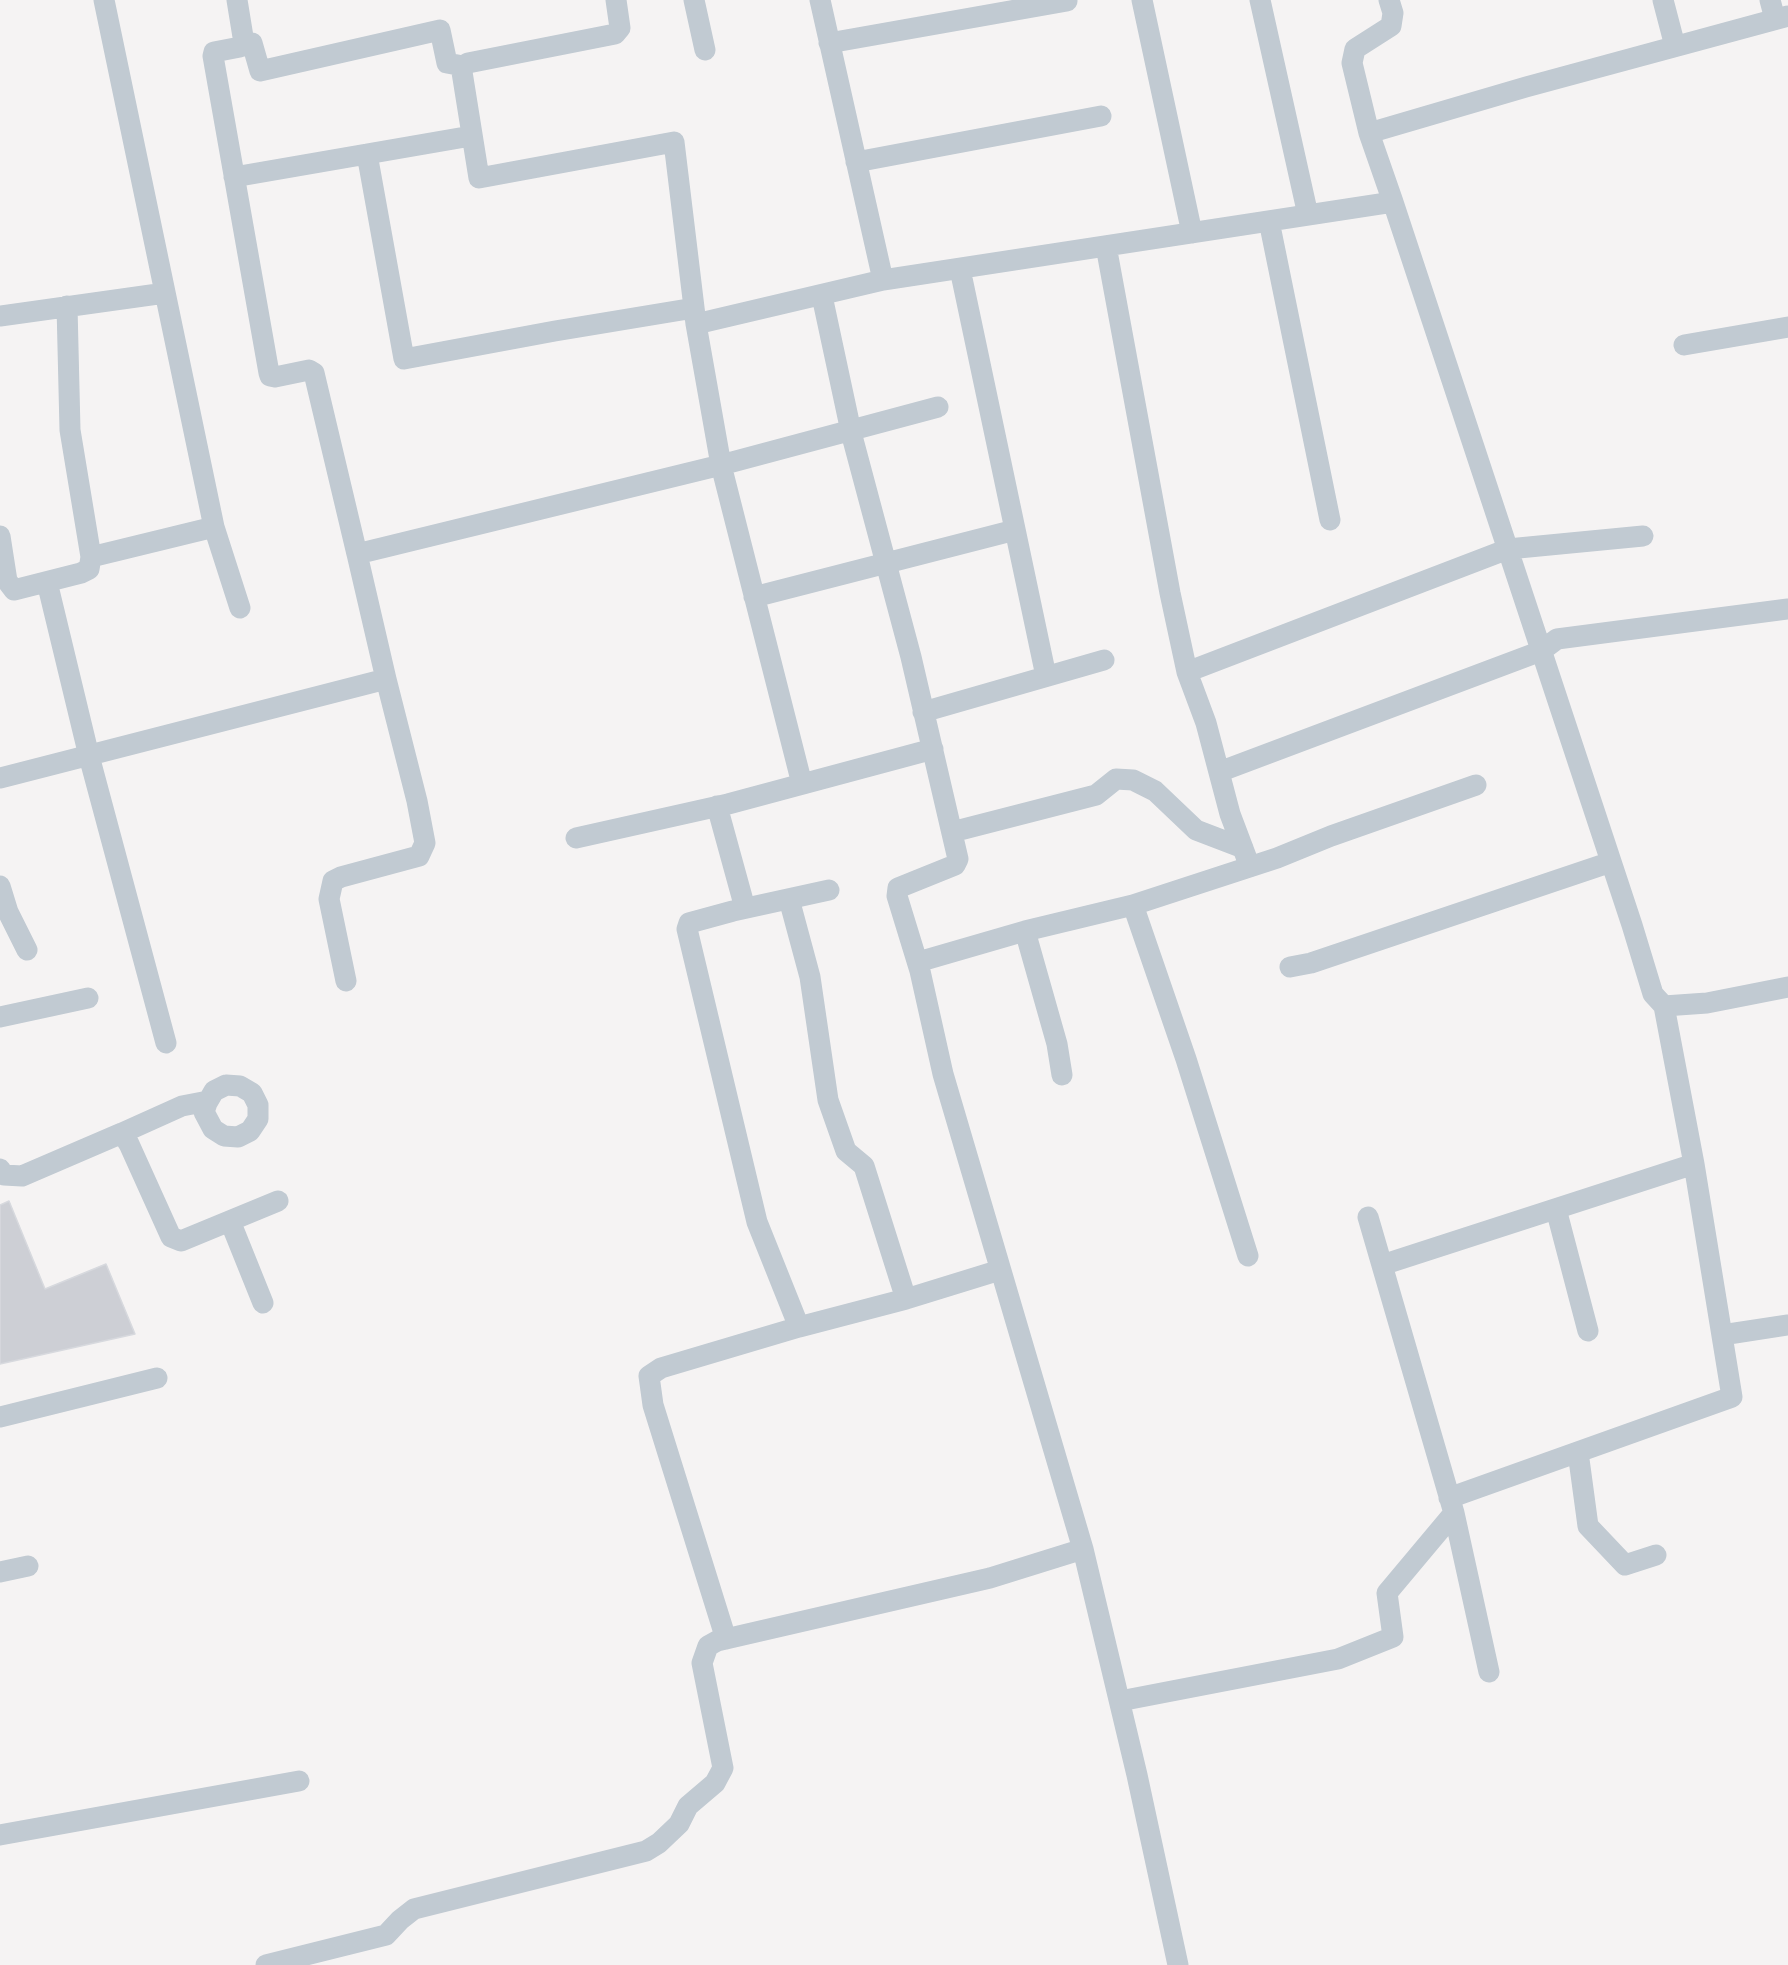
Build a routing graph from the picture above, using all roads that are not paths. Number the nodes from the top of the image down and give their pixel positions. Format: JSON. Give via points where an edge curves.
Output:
{"nodes":[{"id":1,"x":104,"y":0,"type":"edge"},
{"id":2,"x":237,"y":0,"type":"edge"},
{"id":3,"x":616,"y":0,"type":"edge"},
{"id":4,"x":694,"y":0,"type":"edge"},
{"id":5,"x":820,"y":0,"type":"edge"},
{"id":6,"x":1142,"y":0,"type":"edge"},
{"id":7,"x":1260,"y":0,"type":"edge"},
{"id":8,"x":1389,"y":0,"type":"edge"},
{"id":9,"x":1663,"y":0,"type":"edge"},
{"id":10,"x":1067,"y":1,"type":"edge"},
{"id":11,"x":1778,"y":12,"type":"edge"},
{"id":12,"x":244,"y":43,"type":"junction"},
{"id":13,"x":829,"y":43,"type":"junction"},
{"id":14,"x":1675,"y":46,"type":"junction"},
{"id":15,"x":705,"y":50,"type":"dead end"},
{"id":16,"x":463,"y":66,"type":"junction"},
{"id":17,"x":1101,"y":116,"type":"dead end"},
{"id":18,"x":1369,"y":133,"type":"junction"},
{"id":19,"x":471,"y":136,"type":"junction"},
{"id":20,"x":367,"y":154,"type":"junction"},
{"id":21,"x":856,"y":162,"type":"junction"},
{"id":22,"x":234,"y":177,"type":"junction"},
{"id":23,"x":1393,"y":202,"type":"junction"},
{"id":24,"x":1308,"y":215,"type":"junction"},
{"id":25,"x":1269,"y":221,"type":"junction"},
{"id":26,"x":1192,"y":233,"type":"junction"},
{"id":27,"x":1106,"y":246,"type":"junction"},
{"id":28,"x":960,"y":269,"type":"junction"},
{"id":29,"x":883,"y":280,"type":"junction"},
{"id":30,"x":165,"y":293,"type":"junction"},
{"id":31,"x":822,"y":296,"type":"junction"},
{"id":32,"x":67,"y":306,"type":"junction"},
{"id":33,"x":0,"y":316,"type":"edge"},
{"id":34,"x":695,"y":316,"type":"junction"},
{"id":35,"x":1788,"y":327,"type":"edge"},
{"id":36,"x":1684,"y":345,"type":"dead end"},
{"id":37,"x":938,"y":407,"type":"dead end"},
{"id":38,"x":851,"y":430,"type":"junction"},
{"id":39,"x":721,"y":465,"type":"junction"},
{"id":40,"x":1330,"y":520,"type":"dead end"},
{"id":41,"x":214,"y":527,"type":"junction"},
{"id":42,"x":1016,"y":530,"type":"junction"},
{"id":43,"x":0,"y":536,"type":"edge"},
{"id":44,"x":1642,"y":536,"type":"dead end"},
{"id":45,"x":1508,"y":549,"type":"junction"},
{"id":46,"x":357,"y":554,"type":"junction"},
{"id":47,"x":91,"y":557,"type":"junction"},
{"id":48,"x":886,"y":563,"type":"junction"},
{"id":49,"x":46,"y":582,"type":"junction"},
{"id":50,"x":754,"y":597,"type":"junction"},
{"id":51,"x":240,"y":608,"type":"dead end"},
{"id":52,"x":1788,"y":609,"type":"edge"},
{"id":53,"x":1541,"y":651,"type":"junction"},
{"id":54,"x":1104,"y":660,"type":"dead end"},
{"id":55,"x":1187,"y":672,"type":"junction"},
{"id":56,"x":1046,"y":676,"type":"junction"},
{"id":57,"x":386,"y":679,"type":"junction"},
{"id":58,"x":923,"y":712,"type":"junction"},
{"id":59,"x":933,"y":749,"type":"junction"},
{"id":60,"x":89,"y":756,"type":"junction"},
{"id":61,"x":1219,"y":772,"type":"junction"},
{"id":62,"x":0,"y":778,"type":"edge"},
{"id":63,"x":802,"y":784,"type":"junction"},
{"id":64,"x":1476,"y":785,"type":"dead end"},
{"id":65,"x":717,"y":806,"type":"junction"},
{"id":66,"x":952,"y":832,"type":"junction"},
{"id":67,"x":576,"y":838,"type":"dead end"},
{"id":68,"x":1246,"y":858,"type":"junction"},
{"id":69,"x":1611,"y":862,"type":"junction"},
{"id":70,"x":0,"y":886,"type":"edge"},
{"id":71,"x":829,"y":890,"type":"dead end"},
{"id":72,"x":789,"y":899,"type":"junction"},
{"id":73,"x":1133,"y":905,"type":"junction"},
{"id":74,"x":745,"y":909,"type":"junction"},
{"id":75,"x":4,"y":913,"type":"edge"},
{"id":76,"x":1025,"y":931,"type":"junction"},
{"id":77,"x":27,"y":950,"type":"dead end"},
{"id":78,"x":918,"y":962,"type":"junction"},
{"id":79,"x":1290,"y":967,"type":"dead end"},
{"id":80,"x":346,"y":981,"type":"dead end"},
{"id":81,"x":1788,"y":987,"type":"edge"},
{"id":82,"x":88,"y":998,"type":"dead end"},
{"id":83,"x":1664,"y":1006,"type":"junction"},
{"id":84,"x":0,"y":1017,"type":"edge"},
{"id":85,"x":166,"y":1043,"type":"dead end"},
{"id":86,"x":1062,"y":1075,"type":"dead end"},
{"id":87,"x":208,"y":1101,"type":"dead end"},
{"id":88,"x":122,"y":1133,"type":"junction"},
{"id":89,"x":1694,"y":1164,"type":"junction"},
{"id":90,"x":0,"y":1169,"type":"edge"},
{"id":91,"x":278,"y":1201,"type":"dead end"},
{"id":92,"x":1556,"y":1209,"type":"junction"},
{"id":93,"x":1368,"y":1217,"type":"dead end"},
{"id":94,"x":230,"y":1221,"type":"junction"},
{"id":95,"x":1248,"y":1256,"type":"dead end"},
{"id":96,"x":1382,"y":1265,"type":"junction"},
{"id":97,"x":1000,"y":1270,"type":"junction"},
{"id":98,"x":906,"y":1299,"type":"junction"},
{"id":99,"x":264,"y":1303,"type":"dead end"},
{"id":100,"x":1788,"y":1325,"type":"edge"},
{"id":101,"x":799,"y":1327,"type":"junction"},
{"id":102,"x":1588,"y":1330,"type":"dead end"},
{"id":103,"x":1722,"y":1335,"type":"junction"},
{"id":104,"x":157,"y":1378,"type":"dead end"},
{"id":105,"x":0,"y":1417,"type":"edge"},
{"id":106,"x":1578,"y":1452,"type":"junction"},
{"id":107,"x":1451,"y":1505,"type":"junction"},
{"id":108,"x":1083,"y":1549,"type":"junction"},
{"id":109,"x":1656,"y":1555,"type":"dead end"},
{"id":110,"x":28,"y":1566,"type":"dead end"},
{"id":111,"x":0,"y":1572,"type":"edge"},
{"id":112,"x":726,"y":1639,"type":"junction"},
{"id":113,"x":1489,"y":1672,"type":"dead end"},
{"id":114,"x":1120,"y":1701,"type":"junction"},
{"id":115,"x":299,"y":1781,"type":"dead end"},
{"id":116,"x":0,"y":1835,"type":"edge"},
{"id":117,"x":266,"y":1965,"type":"edge"},
{"id":118,"x":1178,"y":1965,"type":"edge"}],
"edges":[{"from":1,"to":30,"type":"street"},
{"from":2,"to":12,"type":"street"},
{"from":3,"to":16,"type":"street","via":[[620,28],[615,34]]},
{"from":4,"to":15,"type":"street"},
{"from":5,"to":13,"type":"street"},
{"from":6,"to":26,"type":"street"},
{"from":7,"to":24,"type":"street"},
{"from":8,"to":18,"type":"street","via":[[1393,13],[1390,26],[1355,50],[1352,63]]},
{"from":9,"to":14,"type":"street"},
{"from":10,"to":13,"type":"street"},
{"from":11,"to":14,"type":"street"},
{"from":12,"to":16,"type":"street","via":[[252,43],[260,71],[440,30],[447,63]]},
{"from":12,"to":22,"type":"street","via":[[214,52],[213,57]]},
{"from":13,"to":21,"type":"street"},
{"from":14,"to":18,"type":"street"},
{"from":16,"to":19,"type":"street"},
{"from":17,"to":21,"type":"street"},
{"from":18,"to":23,"type":"street"},
{"from":19,"to":20,"type":"street"},
{"from":19,"to":34,"type":"street","via":[[479,178],[674,142]]},
{"from":20,"to":22,"type":"street"},
{"from":20,"to":34,"type":"street","via":[[404,359],[555,330]]},
{"from":21,"to":29,"type":"street"},
{"from":22,"to":46,"type":"street","via":[[269,373],[275,377],[309,370],[314,374]]},
{"from":23,"to":24,"type":"street"},
{"from":23,"to":45,"type":"street"},
{"from":24,"to":25,"type":"street"},
{"from":25,"to":26,"type":"street"},
{"from":25,"to":40,"type":"street"},
{"from":26,"to":27,"type":"street"},
{"from":27,"to":28,"type":"street"},
{"from":27,"to":55,"type":"street"},
{"from":28,"to":29,"type":"street"},
{"from":28,"to":42,"type":"street"},
{"from":29,"to":31,"type":"street"},
{"from":30,"to":32,"type":"street"},
{"from":30,"to":41,"type":"street"},
{"from":31,"to":34,"type":"street"},
{"from":31,"to":38,"type":"street"},
{"from":32,"to":33,"type":"street"},
{"from":32,"to":47,"type":"street","via":[[70,430]]},
{"from":34,"to":39,"type":"street"},
{"from":35,"to":36,"type":"street"},
{"from":37,"to":38,"type":"street"},
{"from":38,"to":39,"type":"street"},
{"from":38,"to":48,"type":"street"},
{"from":39,"to":46,"type":"street"},
{"from":39,"to":50,"type":"street"},
{"from":41,"to":47,"type":"street"},
{"from":41,"to":51,"type":"street"},
{"from":42,"to":48,"type":"street"},
{"from":42,"to":56,"type":"street"},
{"from":43,"to":49,"type":"street","via":[[7,581],[14,590]]},
{"from":44,"to":45,"type":"street"},
{"from":45,"to":53,"type":"street"},
{"from":45,"to":55,"type":"street"},
{"from":46,"to":57,"type":"street"},
{"from":47,"to":49,"type":"street","via":[[89,569]]},
{"from":48,"to":50,"type":"street"},
{"from":48,"to":58,"type":"street"},
{"from":49,"to":60,"type":"street"},
{"from":50,"to":63,"type":"street"},
{"from":52,"to":53,"type":"street","via":[[1557,639]]},
{"from":53,"to":61,"type":"street"},
{"from":53,"to":69,"type":"street"},
{"from":54,"to":56,"type":"street"},
{"from":55,"to":61,"type":"street"},
{"from":56,"to":58,"type":"street"},
{"from":57,"to":60,"type":"street"},
{"from":57,"to":80,"type":"street","via":[[425,843],[419,856],[333,881],[329,899]]},
{"from":58,"to":59,"type":"street"},
{"from":59,"to":63,"type":"street"},
{"from":59,"to":66,"type":"street"},
{"from":60,"to":62,"type":"street"},
{"from":60,"to":85,"type":"street"},
{"from":61,"to":68,"type":"street"},
{"from":63,"to":65,"type":"street"},
{"from":64,"to":68,"type":"street"},
{"from":65,"to":67,"type":"street"},
{"from":65,"to":74,"type":"street"},
{"from":66,"to":68,"type":"street","via":[[1096,795],[1116,780],[1133,780],[1155,791],[1196,830]]},
{"from":66,"to":78,"type":"street","via":[[958,859],[955,865],[898,888],[897,896]]},
{"from":68,"to":73,"type":"street"},
{"from":69,"to":79,"type":"street"},
{"from":69,"to":83,"type":"street","via":[[1653,994]]},
{"from":70,"to":75,"type":"street"},
{"from":71,"to":72,"type":"street"},
{"from":72,"to":74,"type":"street"},
{"from":72,"to":98,"type":"street","via":[[810,977],[828,1100],[846,1151],[864,1166]]},
{"from":73,"to":76,"type":"street"},
{"from":73,"to":95,"type":"street"},
{"from":74,"to":101,"type":"street","via":[[689,923],[687,936],[757,1222]]},
{"from":75,"to":77,"type":"street"},
{"from":76,"to":78,"type":"street"},
{"from":76,"to":86,"type":"street"},
{"from":78,"to":97,"type":"street","via":[[943,1074]]},
{"from":81,"to":83,"type":"street","via":[[1707,1003]]},
{"from":82,"to":84,"type":"street"},
{"from":83,"to":89,"type":"street"},
{"from":87,"to":88,"type":"street","via":[[182,1106]]},
{"from":88,"to":90,"type":"street","via":[[22,1176],[4,1174]]},
{"from":88,"to":94,"type":"street","via":[[171,1237],[181,1241]]},
{"from":89,"to":92,"type":"street"},
{"from":89,"to":103,"type":"street"},
{"from":91,"to":94,"type":"street"},
{"from":92,"to":96,"type":"street"},
{"from":92,"to":102,"type":"street"},
{"from":93,"to":96,"type":"street"},
{"from":94,"to":99,"type":"street"},
{"from":96,"to":107,"type":"street"},
{"from":97,"to":98,"type":"street"},
{"from":97,"to":108,"type":"street"},
{"from":98,"to":101,"type":"street"},
{"from":100,"to":103,"type":"street"},
{"from":101,"to":112,"type":"street","via":[[661,1368],[649,1376],[653,1406]]},
{"from":103,"to":106,"type":"street","via":[[1732,1397]]},
{"from":104,"to":105,"type":"street"},
{"from":106,"to":107,"type":"street"},
{"from":106,"to":109,"type":"street","via":[[1588,1526],[1625,1566]]},
{"from":107,"to":113,"type":"street"},
{"from":107,"to":114,"type":"street","via":[[1387,1593],[1393,1637],[1338,1659]]},
{"from":108,"to":112,"type":"street","via":[[990,1578]]},
{"from":108,"to":114,"type":"street"},
{"from":110,"to":111,"type":"street"},
{"from":112,"to":117,"type":"street","via":[[708,1646],[702,1663],[723,1768],[716,1783],[688,1806],[679,1824],[659,1843],[646,1851],[414,1909],[386,1935]]},
{"from":114,"to":118,"type":"street"},
{"from":115,"to":116,"type":"street"}]}
